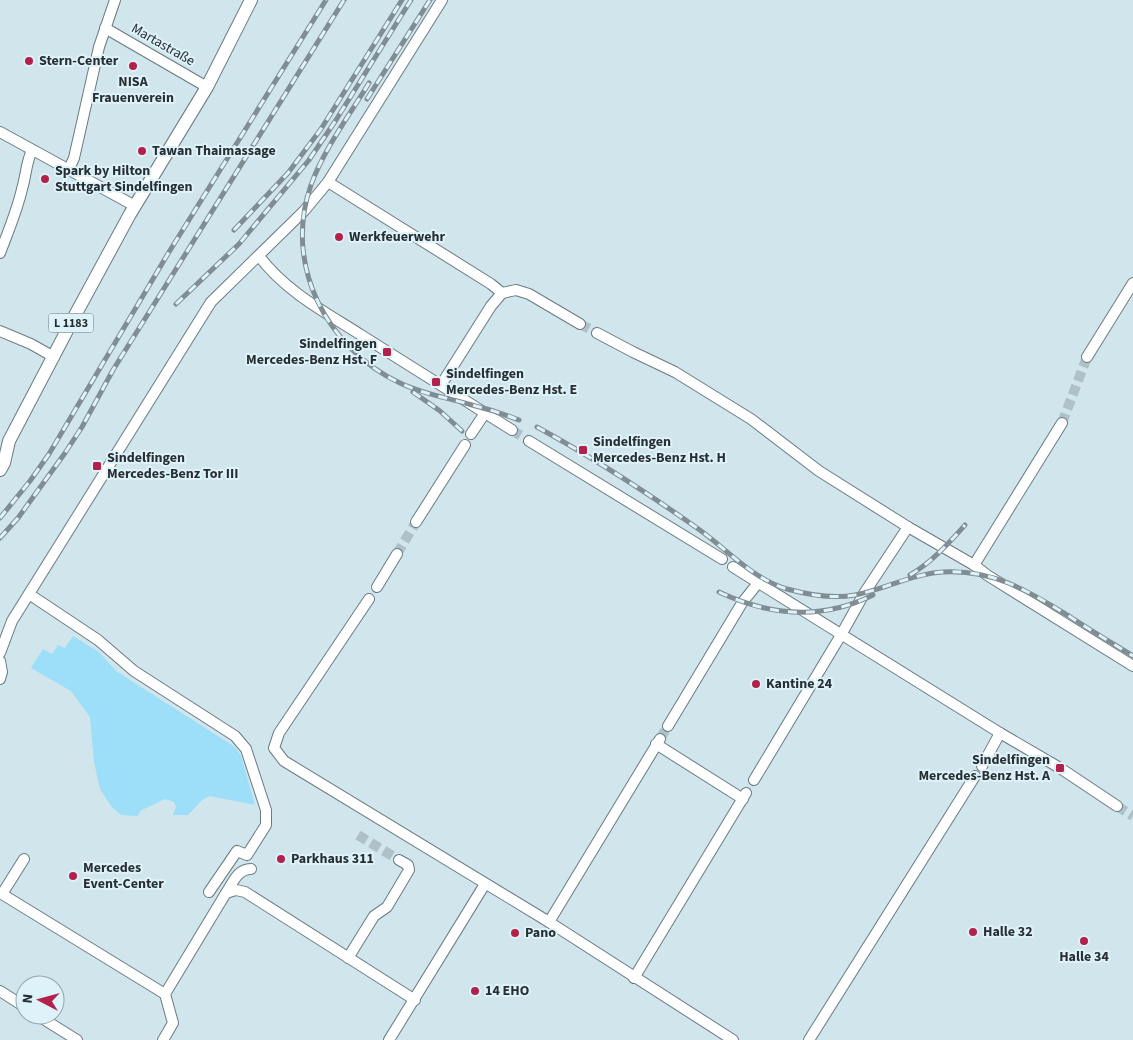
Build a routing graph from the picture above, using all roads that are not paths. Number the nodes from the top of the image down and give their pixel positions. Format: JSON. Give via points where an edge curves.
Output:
{"nodes":[{"id":1,"x":115,"y":0,"type":"edge"},
{"id":2,"x":251,"y":0,"type":"edge"},
{"id":3,"x":442,"y":0,"type":"edge"},
{"id":4,"x":105,"y":28,"type":"junction"},
{"id":5,"x":207,"y":87,"type":"junction"},
{"id":6,"x":0,"y":132,"type":"edge"},
{"id":7,"x":32,"y":150,"type":"junction"},
{"id":8,"x":68,"y":171,"type":"junction"},
{"id":9,"x":328,"y":182,"type":"junction"},
{"id":10,"x":135,"y":206,"type":"junction"},
{"id":11,"x":0,"y":254,"type":"edge"},
{"id":12,"x":259,"y":256,"type":"junction"},
{"id":13,"x":1133,"y":283,"type":"edge"},
{"id":14,"x":502,"y":293,"type":"junction"},
{"id":15,"x":580,"y":324,"type":"tunnel mouth"},
{"id":16,"x":0,"y":331,"type":"edge"},
{"id":17,"x":597,"y":332,"type":"tunnel mouth"},
{"id":18,"x":54,"y":357,"type":"junction"},
{"id":19,"x":1087,"y":357,"type":"tunnel mouth"},
{"id":20,"x":441,"y":385,"type":"junction"},
{"id":21,"x":485,"y":413,"type":"junction"},
{"id":22,"x":1062,"y":422,"type":"tunnel mouth"},
{"id":23,"x":512,"y":430,"type":"tunnel mouth"},
{"id":24,"x":471,"y":434,"type":"dead end"},
{"id":25,"x":529,"y":441,"type":"tunnel mouth"},
{"id":26,"x":5,"y":445,"type":"edge"},
{"id":27,"x":465,"y":445,"type":"dead end"},
{"id":28,"x":0,"y":470,"type":"edge"},
{"id":29,"x":416,"y":522,"type":"tunnel mouth"},
{"id":30,"x":908,"y":527,"type":"junction"},
{"id":31,"x":398,"y":554,"type":"tunnel mouth"},
{"id":32,"x":722,"y":559,"type":"dead end"},
{"id":33,"x":974,"y":565,"type":"junction"},
{"id":34,"x":733,"y":567,"type":"dead end"},
{"id":35,"x":758,"y":583,"type":"junction"},
{"id":36,"x":376,"y":587,"type":"dead end"},
{"id":37,"x":29,"y":594,"type":"junction"},
{"id":38,"x":369,"y":599,"type":"dead end"},
{"id":39,"x":10,"y":624,"type":"junction"},
{"id":40,"x":0,"y":635,"type":"edge"},
{"id":41,"x":841,"y":635,"type":"junction"},
{"id":42,"x":0,"y":653,"type":"edge"},
{"id":43,"x":0,"y":661,"type":"edge"},
{"id":44,"x":1133,"y":666,"type":"edge"},
{"id":45,"x":0,"y":679,"type":"edge"},
{"id":46,"x":668,"y":726,"type":"tunnel mouth"},
{"id":47,"x":1000,"y":733,"type":"junction"},
{"id":48,"x":982,"y":766,"type":"dead end"},
{"id":49,"x":975,"y":776,"type":"dead end"},
{"id":50,"x":754,"y":780,"type":"dead end"},
{"id":51,"x":1117,"y":806,"type":"tunnel mouth"},
{"id":52,"x":24,"y":859,"type":"dead end"},
{"id":53,"x":399,"y":860,"type":"tunnel mouth"},
{"id":54,"x":251,"y":869,"type":"dead end"},
{"id":55,"x":485,"y":884,"type":"junction"},
{"id":56,"x":209,"y":892,"type":"dead end"},
{"id":57,"x":226,"y":893,"type":"junction"},
{"id":58,"x":1,"y":896,"type":"edge"},
{"id":59,"x":549,"y":922,"type":"junction"},
{"id":60,"x":348,"y":958,"type":"junction"},
{"id":61,"x":634,"y":978,"type":"junction"},
{"id":62,"x":0,"y":991,"type":"edge"},
{"id":63,"x":165,"y":994,"type":"junction"},
{"id":64,"x":415,"y":1000,"type":"junction"},
{"id":65,"x":15,"y":1001,"type":"edge"},
{"id":66,"x":53,"y":1025,"type":"edge"},
{"id":67,"x":76,"y":1040,"type":"edge"},
{"id":68,"x":163,"y":1040,"type":"edge"},
{"id":69,"x":390,"y":1040,"type":"edge"},
{"id":70,"x":733,"y":1040,"type":"edge"},
{"id":71,"x":809,"y":1040,"type":"edge"}],
"edges":[{"from":1,"to":4,"type":"street"},
{"from":2,"to":5,"type":"main road","number":"L 1183"},
{"from":3,"to":9,"type":"street"},
{"from":4,"to":5,"type":"street","name":"Martastraße"},
{"from":4,"to":8,"type":"street","via":[[74,158]]},
{"from":5,"to":10,"type":"main road","number":"L 1183"},
{"from":6,"to":7,"type":"street"},
{"from":7,"to":8,"type":"street"},
{"from":7,"to":11,"type":"street"},
{"from":8,"to":10,"type":"street"},
{"from":9,"to":12,"type":"street"},
{"from":9,"to":14,"type":"street"},
{"from":10,"to":18,"type":"main road","number":"L 1183"},
{"from":12,"to":20,"type":"street","via":[[285,285]]},
{"from":12,"to":37,"type":"street","via":[[211,302]]},
{"from":13,"to":19,"type":"street"},
{"from":14,"to":15,"type":"street","via":[[516,290],[529,294]]},
{"from":14,"to":20,"type":"street"},
{"from":16,"to":18,"type":"street"},
{"from":17,"to":30,"type":"street","via":[[675,372],[751,419],[819,471]]},
{"from":18,"to":26,"type":"main road","number":"L 1183"},
{"from":20,"to":21,"type":"street"},
{"from":21,"to":23,"type":"street"},
{"from":21,"to":24,"type":"street"},
{"from":22,"to":33,"type":"street"},
{"from":25,"to":32,"type":"street"},
{"from":26,"to":28,"type":"main road","number":"L 1183","via":[[4,463]]},
{"from":27,"to":29,"type":"street"},
{"from":30,"to":33,"type":"street"},
{"from":30,"to":41,"type":"street"},
{"from":31,"to":36,"type":"street"},
{"from":33,"to":44,"type":"street"},
{"from":34,"to":35,"type":"street"},
{"from":35,"to":41,"type":"street"},
{"from":35,"to":46,"type":"street","via":[[742,603]]},
{"from":37,"to":39,"type":"street"},
{"from":37,"to":56,"type":"street","via":[[98,640],[134,672],[235,736],[246,749],[266,810],[266,825],[248,855],[237,851]]},
{"from":38,"to":55,"type":"street","via":[[279,733],[274,748],[284,761]]},
{"from":39,"to":40,"type":"street"},
{"from":39,"to":42,"type":"street"},
{"from":41,"to":47,"type":"street"},
{"from":41,"to":50,"type":"street"},
{"from":43,"to":45,"type":"street"},
{"from":47,"to":48,"type":"street"},
{"from":47,"to":51,"type":"street"},
{"from":49,"to":71,"type":"street"},
{"from":52,"to":58,"type":"street"},
{"from":53,"to":60,"type":"street","via":[[408,865],[409,870],[387,907],[374,916]]},
{"from":54,"to":57,"type":"street","via":[[240,872]]},
{"from":55,"to":59,"type":"street"},
{"from":55,"to":64,"type":"street"},
{"from":57,"to":60,"type":"street","via":[[245,892]]},
{"from":57,"to":63,"type":"street"},
{"from":58,"to":63,"type":"street"},
{"from":59,"to":61,"type":"street"},
{"from":59,"to":61,"type":"street","via":[[658,741],[744,796]]},
{"from":60,"to":64,"type":"street"},
{"from":61,"to":70,"type":"street"},
{"from":62,"to":65,"type":"street"},
{"from":63,"to":68,"type":"street","via":[[173,1023]]},
{"from":64,"to":69,"type":"street"},
{"from":66,"to":67,"type":"street"}]}
